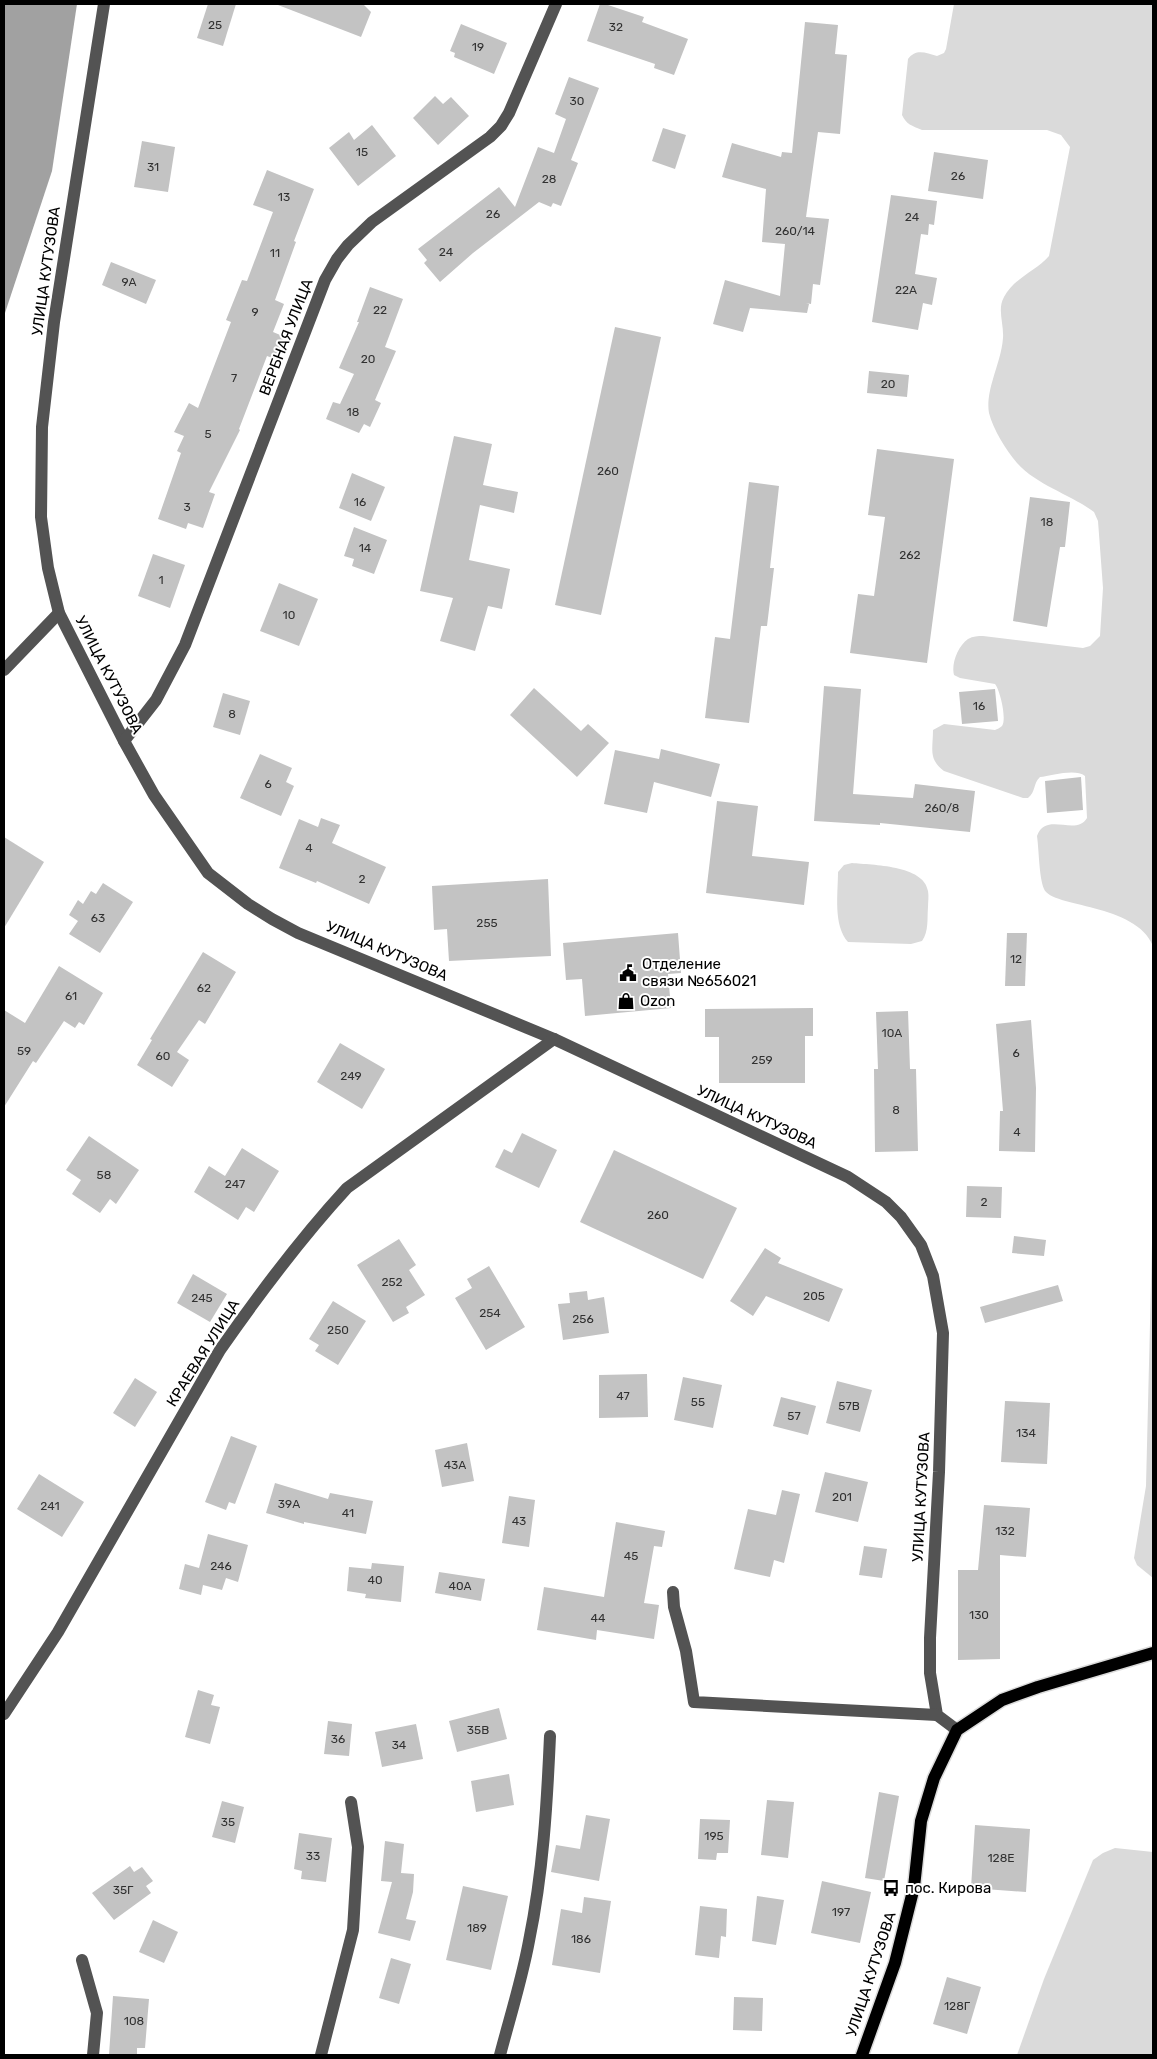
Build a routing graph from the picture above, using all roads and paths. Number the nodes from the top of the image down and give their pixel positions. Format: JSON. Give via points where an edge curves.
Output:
{"nodes":[{"id":1,"x":104,"y":4,"type":"edge"},
{"id":2,"x":556,"y":4,"type":"edge"},
{"id":3,"x":59,"y":613,"type":"junction"},
{"id":4,"x":4,"y":670,"type":"edge"},
{"id":5,"x":124,"y":741,"type":"junction"},
{"id":6,"x":554,"y":1039,"type":"junction"},
{"id":7,"x":673,"y":1592,"type":"dead end"},
{"id":8,"x":1153,"y":1652,"type":"edge"},
{"id":9,"x":4,"y":1714,"type":"edge"},
{"id":10,"x":937,"y":1715,"type":"junction"},
{"id":11,"x":957,"y":1730,"type":"junction"},
{"id":12,"x":550,"y":1736,"type":"dead end"},
{"id":13,"x":351,"y":1802,"type":"dead end"},
{"id":14,"x":82,"y":1960,"type":"dead end"},
{"id":15,"x":93,"y":2055,"type":"edge"},
{"id":16,"x":322,"y":2055,"type":"edge"},
{"id":17,"x":500,"y":2055,"type":"edge"},
{"id":18,"x":862,"y":2055,"type":"edge"}],
"edges":[{"from":1,"to":3,"type":"street","name":"УЛИЦА КУТУЗОВА","via":[[54,322],[42,427],[41,517],[48,568]]},
{"from":2,"to":5,"type":"street","name":"ВЕРБНАЯ УЛИЦА","via":[[510,113],[501,126],[372,222],[348,245],[324,280],[185,645],[156,700]]},
{"from":3,"to":4,"type":"street"},
{"from":3,"to":5,"type":"street","name":"УЛИЦА КУТУЗОВА"},
{"from":5,"to":6,"type":"street","name":"УЛИЦА КУТУЗОВА","via":[[154,795],[208,873],[248,904],[298,932]]},
{"from":6,"to":9,"type":"street","name":"КРАЕВАЯ УЛИЦА","via":[[347,1188],[329,1208],[220,1350],[58,1632]]},
{"from":6,"to":10,"type":"street","name":"УЛИЦА КУТУЗОВА","via":[[848,1177],[886,1202],[921,1245],[933,1276],[944,1333],[930,1638],[930,1673]]},
{"from":7,"to":10,"type":"street","via":[[694,1702]]},
{"from":8,"to":11,"type":"main road","via":[[1002,1700]]},
{"from":10,"to":11,"type":"street"},
{"from":11,"to":18,"type":"main road","name":"УЛИЦА КУТУЗОВА","via":[[934,1778],[921,1821],[914,1886],[895,1963]]},
{"from":12,"to":17,"type":"street","via":[[546,1831],[537,1896],[529,1942]]},
{"from":13,"to":16,"type":"street","via":[[358,1847],[353,1930]]},
{"from":14,"to":15,"type":"street","via":[[97,2013]]}]}
